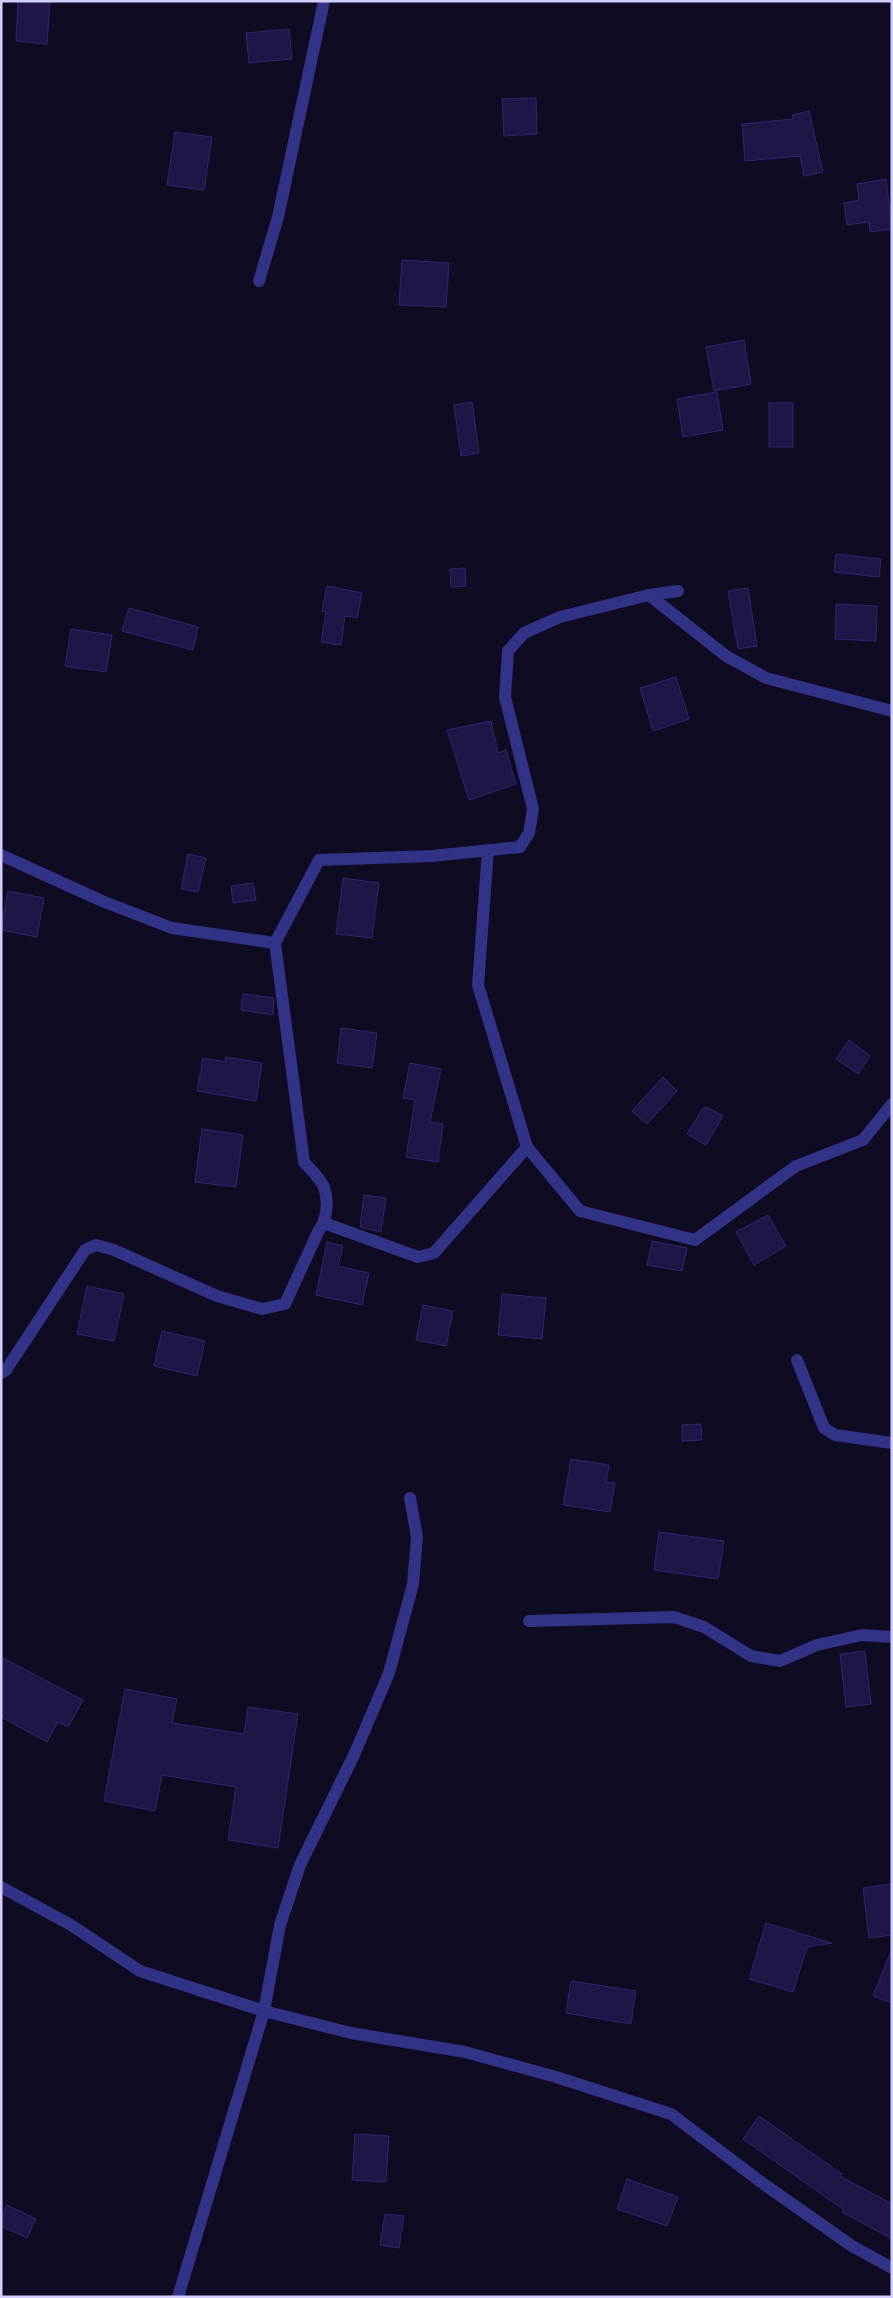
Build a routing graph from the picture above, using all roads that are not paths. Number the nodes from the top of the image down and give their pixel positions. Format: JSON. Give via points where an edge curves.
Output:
{"nodes":[{"id":1,"x":324,"y":1,"type":"edge"},
{"id":2,"x":259,"y":281,"type":"dead end"},
{"id":3,"x":678,"y":591,"type":"dead end"},
{"id":4,"x":649,"y":595,"type":"junction"},
{"id":5,"x":892,"y":711,"type":"edge"},
{"id":6,"x":488,"y":850,"type":"junction"},
{"id":7,"x":1,"y":856,"type":"edge"},
{"id":8,"x":275,"y":942,"type":"junction"},
{"id":9,"x":892,"y":1104,"type":"edge"},
{"id":10,"x":528,"y":1147,"type":"junction"},
{"id":11,"x":324,"y":1223,"type":"junction"},
{"id":12,"x":797,"y":1360,"type":"dead end"},
{"id":13,"x":1,"y":1373,"type":"edge"},
{"id":14,"x":892,"y":1443,"type":"edge"},
{"id":15,"x":410,"y":1498,"type":"dead end"},
{"id":16,"x":529,"y":1621,"type":"dead end"},
{"id":17,"x":892,"y":1638,"type":"edge"},
{"id":18,"x":1,"y":1886,"type":"edge"},
{"id":19,"x":264,"y":2011,"type":"junction"},
{"id":20,"x":892,"y":2268,"type":"edge"},
{"id":21,"x":178,"y":2297,"type":"edge"}],
"edges":[{"from":1,"to":2,"type":"street","via":[[278,217]]},
{"from":3,"to":4,"type":"street"},
{"from":4,"to":5,"type":"street","via":[[726,656],[766,678]]},
{"from":4,"to":6,"type":"street","via":[[560,617],[524,633],[508,651],[505,697],[533,809],[529,833],[520,847]]},
{"from":6,"to":8,"type":"street","via":[[432,856],[319,860]]},
{"from":6,"to":10,"type":"street","via":[[478,985]]},
{"from":7,"to":8,"type":"street","via":[[172,928]]},
{"from":8,"to":11,"type":"street","via":[[304,1162],[324,1186],[327,1214]]},
{"from":9,"to":10,"type":"street","via":[[863,1140],[796,1166],[695,1240],[580,1211]]},
{"from":10,"to":11,"type":"street","via":[[434,1253],[418,1257]]},
{"from":11,"to":13,"type":"street","via":[[285,1304],[262,1309],[218,1296],[114,1250],[96,1245],[85,1250]]},
{"from":12,"to":14,"type":"street","via":[[824,1428],[835,1435]]},
{"from":15,"to":19,"type":"street","via":[[417,1537],[413,1584],[389,1673],[354,1755],[300,1865],[280,1925]]},
{"from":16,"to":17,"type":"street","via":[[674,1617],[704,1627],[751,1656],[780,1660],[817,1644],[862,1635]]},
{"from":18,"to":19,"type":"street","via":[[71,1925],[140,1971]]},
{"from":19,"to":20,"type":"street","via":[[351,2033],[465,2052],[672,2114],[852,2246]]},
{"from":19,"to":21,"type":"street"}]}
